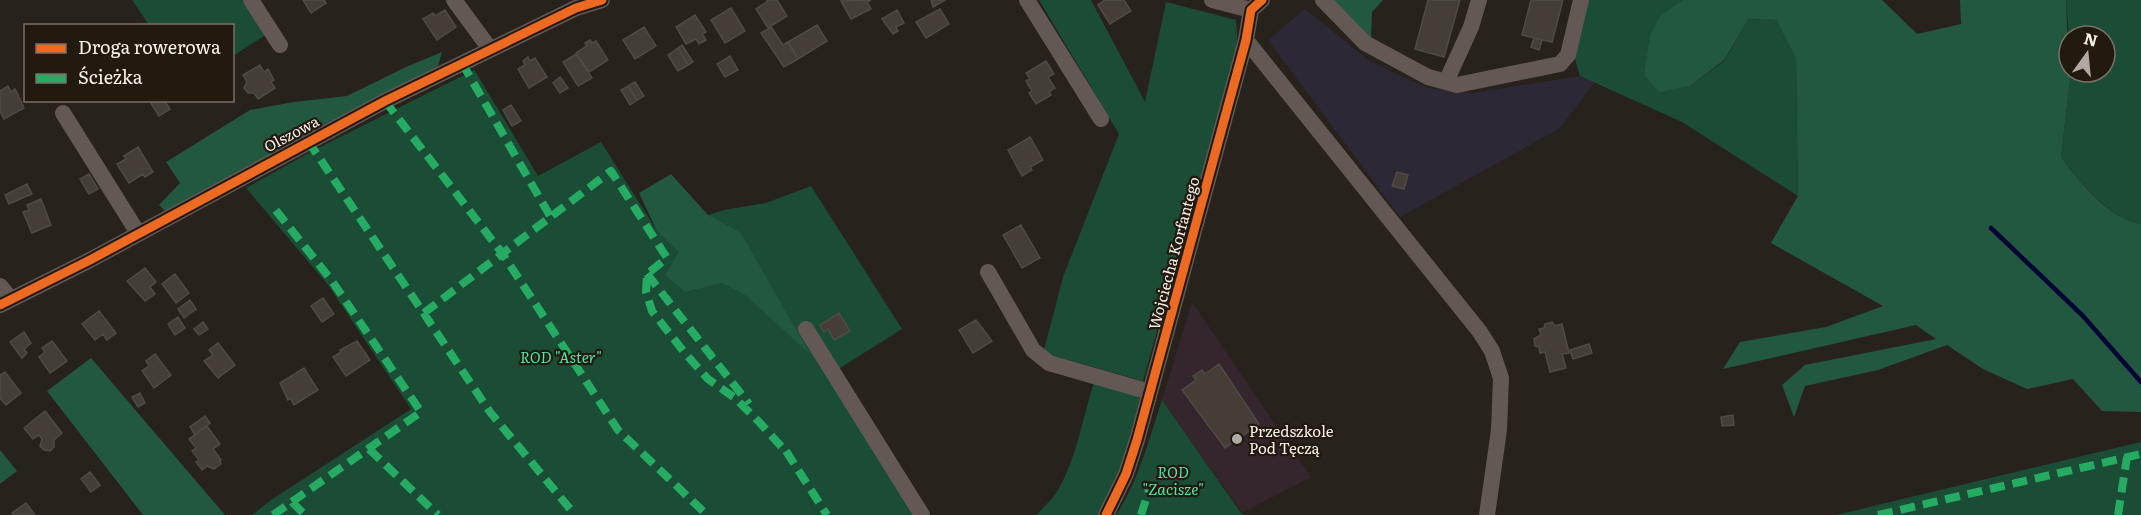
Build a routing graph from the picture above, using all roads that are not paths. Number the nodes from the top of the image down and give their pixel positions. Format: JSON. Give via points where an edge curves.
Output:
{"nodes":[{"id":1,"x":252,"y":0,"type":"edge"},
{"id":2,"x":454,"y":0,"type":"edge"},
{"id":3,"x":602,"y":0,"type":"edge"},
{"id":4,"x":1027,"y":0,"type":"edge"},
{"id":5,"x":1212,"y":0,"type":"edge"},
{"id":6,"x":1323,"y":0,"type":"edge"},
{"id":7,"x":1479,"y":0,"type":"edge"},
{"id":8,"x":1581,"y":0,"type":"edge"},
{"id":9,"x":1257,"y":5,"type":"edge"},
{"id":10,"x":1246,"y":40,"type":"junction"},
{"id":11,"x":280,"y":45,"type":"dead end"},
{"id":12,"x":490,"y":50,"type":"junction"},
{"id":13,"x":1446,"y":82,"type":"junction"},
{"id":14,"x":63,"y":112,"type":"dead end"},
{"id":15,"x":1101,"y":119,"type":"dead end"},
{"id":16,"x":138,"y":233,"type":"junction"},
{"id":17,"x":988,"y":272,"type":"dead end"},
{"id":18,"x":4,"y":297,"type":"edge"},
{"id":19,"x":806,"y":328,"type":"dead end"},
{"id":20,"x":1150,"y":392,"type":"junction"},
{"id":21,"x":922,"y":515,"type":"edge"},
{"id":22,"x":1106,"y":515,"type":"edge"},
{"id":23,"x":1487,"y":515,"type":"edge"}],
"edges":[{"from":1,"to":11,"type":"street"},
{"from":2,"to":12,"type":"street"},
{"from":3,"to":12,"type":"street","name":"Olszowa","via":[[576,8]]},
{"from":4,"to":15,"type":"street"},
{"from":5,"to":9,"type":"street"},
{"from":6,"to":13,"type":"street","via":[[1365,43],[1428,77]]},
{"from":7,"to":13,"type":"street"},
{"from":8,"to":13,"type":"street","via":[[1568,55],[1560,64],[1457,85]]},
{"from":9,"to":10,"type":"street","name":"Wojciecha Korfantego"},
{"from":10,"to":20,"type":"street","name":"Wojciecha Korfantego"},
{"from":10,"to":23,"type":"street","via":[[1492,351],[1501,378],[1499,430]]},
{"from":12,"to":16,"type":"street","name":"Olszowa","via":[[308,141]]},
{"from":14,"to":16,"type":"street"},
{"from":16,"to":18,"type":"street","name":"Olszowa"},
{"from":17,"to":20,"type":"street","via":[[1034,350],[1049,363]]},
{"from":19,"to":21,"type":"street"},
{"from":20,"to":22,"type":"street","name":"Wojciecha Korfantego","via":[[1126,474]]}]}
